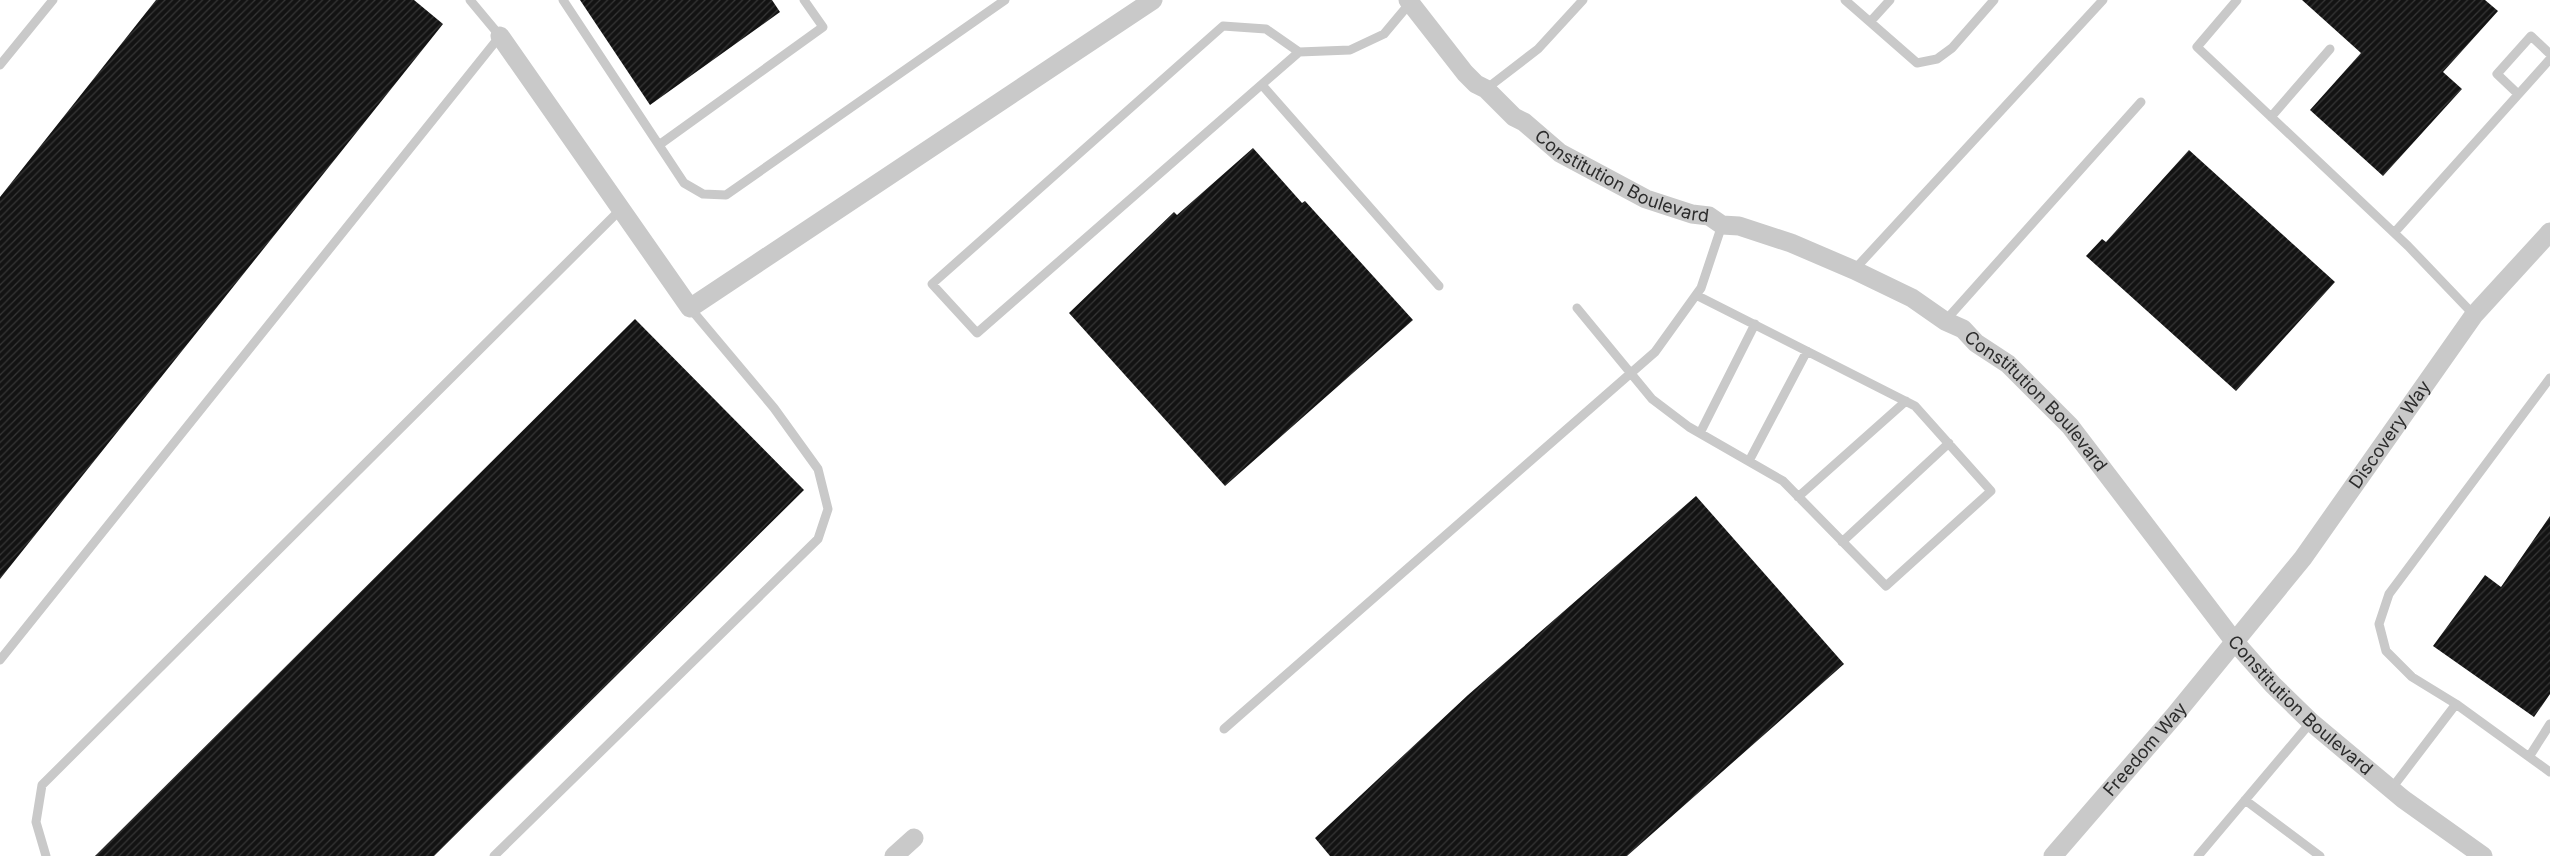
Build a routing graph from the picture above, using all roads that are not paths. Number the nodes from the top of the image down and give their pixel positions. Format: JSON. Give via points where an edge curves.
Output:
{"nodes":[{"id":1,"x":53,"y":0,"type":"edge"},
{"id":2,"x":470,"y":0,"type":"edge"},
{"id":3,"x":563,"y":0,"type":"edge"},
{"id":4,"x":804,"y":0,"type":"edge"},
{"id":5,"x":1005,"y":0,"type":"edge"},
{"id":6,"x":1152,"y":0,"type":"edge"},
{"id":7,"x":1583,"y":0,"type":"edge"},
{"id":8,"x":1845,"y":0,"type":"edge"},
{"id":9,"x":1890,"y":0,"type":"edge"},
{"id":10,"x":1994,"y":0,"type":"edge"},
{"id":11,"x":2103,"y":0,"type":"edge"},
{"id":12,"x":2237,"y":0,"type":"edge"},
{"id":13,"x":1409,"y":2,"type":"edge"},
{"id":14,"x":1870,"y":22,"type":"junction"},
{"id":15,"x":500,"y":36,"type":"junction"},
{"id":16,"x":2330,"y":49,"type":"dead end"},
{"id":17,"x":1299,"y":52,"type":"junction"},
{"id":18,"x":2550,"y":54,"type":"edge"},
{"id":19,"x":2550,"y":59,"type":"edge"},
{"id":20,"x":0,"y":65,"type":"edge"},
{"id":21,"x":1262,"y":85,"type":"junction"},
{"id":22,"x":1486,"y":89,"type":"junction"},
{"id":23,"x":2518,"y":94,"type":"junction"},
{"id":24,"x":2141,"y":102,"type":"dead end"},
{"id":25,"x":2271,"y":117,"type":"junction"},
{"id":26,"x":659,"y":145,"type":"junction"},
{"id":27,"x":621,"y":209,"type":"junction"},
{"id":28,"x":1722,"y":225,"type":"junction"},
{"id":29,"x":2394,"y":232,"type":"junction"},
{"id":30,"x":2548,"y":240,"type":"edge"},
{"id":31,"x":1854,"y":270,"type":"junction"},
{"id":32,"x":1439,"y":286,"type":"dead end"},
{"id":33,"x":1696,"y":295,"type":"junction"},
{"id":34,"x":690,"y":308,"type":"junction"},
{"id":35,"x":1577,"y":308,"type":"dead end"},
{"id":36,"x":2474,"y":315,"type":"junction"},
{"id":37,"x":1945,"y":321,"type":"junction"},
{"id":38,"x":1754,"y":324,"type":"junction"},
{"id":39,"x":1807,"y":351,"type":"junction"},
{"id":40,"x":1630,"y":374,"type":"junction"},
{"id":41,"x":2550,"y":378,"type":"edge"},
{"id":42,"x":1906,"y":401,"type":"junction"},
{"id":43,"x":1700,"y":433,"type":"junction"},
{"id":44,"x":1949,"y":443,"type":"junction"},
{"id":45,"x":1748,"y":461,"type":"junction"},
{"id":46,"x":1798,"y":497,"type":"junction"},
{"id":47,"x":1842,"y":542,"type":"junction"},
{"id":48,"x":2234,"y":641,"type":"junction"},
{"id":49,"x":0,"y":660,"type":"edge"},
{"id":50,"x":2456,"y":704,"type":"junction"},
{"id":51,"x":2311,"y":722,"type":"junction"},
{"id":52,"x":2550,"y":724,"type":"edge"},
{"id":53,"x":1224,"y":729,"type":"dead end"},
{"id":54,"x":2529,"y":757,"type":"junction"},
{"id":55,"x":2550,"y":772,"type":"edge"},
{"id":56,"x":2392,"y":788,"type":"junction"},
{"id":57,"x":2246,"y":800,"type":"junction"},
{"id":58,"x":914,"y":838,"type":"dead end"},
{"id":59,"x":46,"y":856,"type":"edge"},
{"id":60,"x":494,"y":856,"type":"edge"},
{"id":61,"x":894,"y":856,"type":"edge"},
{"id":62,"x":2053,"y":856,"type":"edge"},
{"id":63,"x":2198,"y":856,"type":"edge"},
{"id":64,"x":2320,"y":856,"type":"edge"},
{"id":65,"x":2483,"y":856,"type":"edge"}],
"edges":[{"from":1,"to":20,"type":"lane"},
{"from":2,"to":15,"type":"lane"},
{"from":3,"to":26,"type":"lane"},
{"from":4,"to":26,"type":"lane","via":[[823,27]]},
{"from":5,"to":26,"type":"lane","via":[[726,195],[703,194],[684,183]]},
{"from":6,"to":34,"type":"street"},
{"from":7,"to":22,"type":"lane","via":[[1538,49]]},
{"from":8,"to":14,"type":"lane"},
{"from":9,"to":14,"type":"lane"},
{"from":10,"to":14,"type":"lane","via":[[1952,48],[1937,59],[1917,63]]},
{"from":11,"to":31,"type":"lane"},
{"from":12,"to":25,"type":"lane","via":[[2197,48]]},
{"from":13,"to":17,"type":"lane","via":[[1384,34],[1350,50]]},
{"from":13,"to":22,"type":"street","name":"Constitution Boulevard","via":[[1465,73]]},
{"from":15,"to":27,"type":"street"},
{"from":15,"to":49,"type":"lane"},
{"from":16,"to":25,"type":"lane"},
{"from":17,"to":21,"type":"lane"},
{"from":17,"to":21,"type":"lane","via":[[1266,29],[1223,26],[932,284],[977,333]]},
{"from":18,"to":23,"type":"lane","via":[[2531,36],[2497,74]]},
{"from":19,"to":23,"type":"lane"},
{"from":21,"to":32,"type":"lane"},
{"from":22,"to":28,"type":"street","name":"Constitution Boulevard","via":[[1514,117],[1560,154],[1646,199],[1708,216]]},
{"from":23,"to":29,"type":"lane"},
{"from":24,"to":37,"type":"lane"},
{"from":25,"to":29,"type":"lane"},
{"from":27,"to":34,"type":"street"},
{"from":27,"to":59,"type":"lane","via":[[42,785],[36,822]]},
{"from":28,"to":31,"type":"street","name":"Constitution Boulevard","via":[[1739,226],[1791,243]]},
{"from":28,"to":33,"type":"lane"},
{"from":29,"to":36,"type":"lane"},
{"from":30,"to":36,"type":"street","name":"Discovery Way"},
{"from":31,"to":37,"type":"street","name":"Constitution Boulevard","via":[[1912,298]]},
{"from":33,"to":38,"type":"lane"},
{"from":33,"to":40,"type":"lane","via":[[1655,352]]},
{"from":34,"to":60,"type":"lane","via":[[774,408],[818,468],[828,509],[818,539]]},
{"from":35,"to":40,"type":"lane"},
{"from":36,"to":48,"type":"street","name":"Discovery Way","via":[[2303,558]]},
{"from":37,"to":48,"type":"street","name":"Constitution Boulevard","via":[[1963,329],[2008,364],[2070,426]]},
{"from":38,"to":39,"type":"lane"},
{"from":38,"to":43,"type":"lane"},
{"from":39,"to":42,"type":"lane"},
{"from":39,"to":45,"type":"lane"},
{"from":40,"to":43,"type":"lane","via":[[1652,399]]},
{"from":40,"to":53,"type":"lane"},
{"from":41,"to":50,"type":"lane","via":[[2389,594],[2379,624],[2386,651],[2412,677]]},
{"from":42,"to":44,"type":"lane","via":[[1915,406]]},
{"from":42,"to":46,"type":"lane"},
{"from":43,"to":45,"type":"lane"},
{"from":44,"to":47,"type":"lane"},
{"from":44,"to":47,"type":"lane","via":[[1991,490],[1970,510],[1886,586]]},
{"from":45,"to":46,"type":"lane","via":[[1783,482]]},
{"from":46,"to":47,"type":"lane"},
{"from":48,"to":51,"type":"street","name":"Constitution Boulevard"},
{"from":48,"to":62,"type":"street","name":"Freedom Way"},
{"from":50,"to":54,"type":"lane"},
{"from":50,"to":56,"type":"lane"},
{"from":51,"to":56,"type":"street","name":"Constitution Boulevard"},
{"from":51,"to":57,"type":"lane"},
{"from":52,"to":54,"type":"lane"},
{"from":54,"to":55,"type":"lane"},
{"from":56,"to":65,"type":"street","name":"Constitution Boulevard"},
{"from":57,"to":63,"type":"lane"},
{"from":57,"to":64,"type":"lane"},
{"from":58,"to":61,"type":"street"}]}
